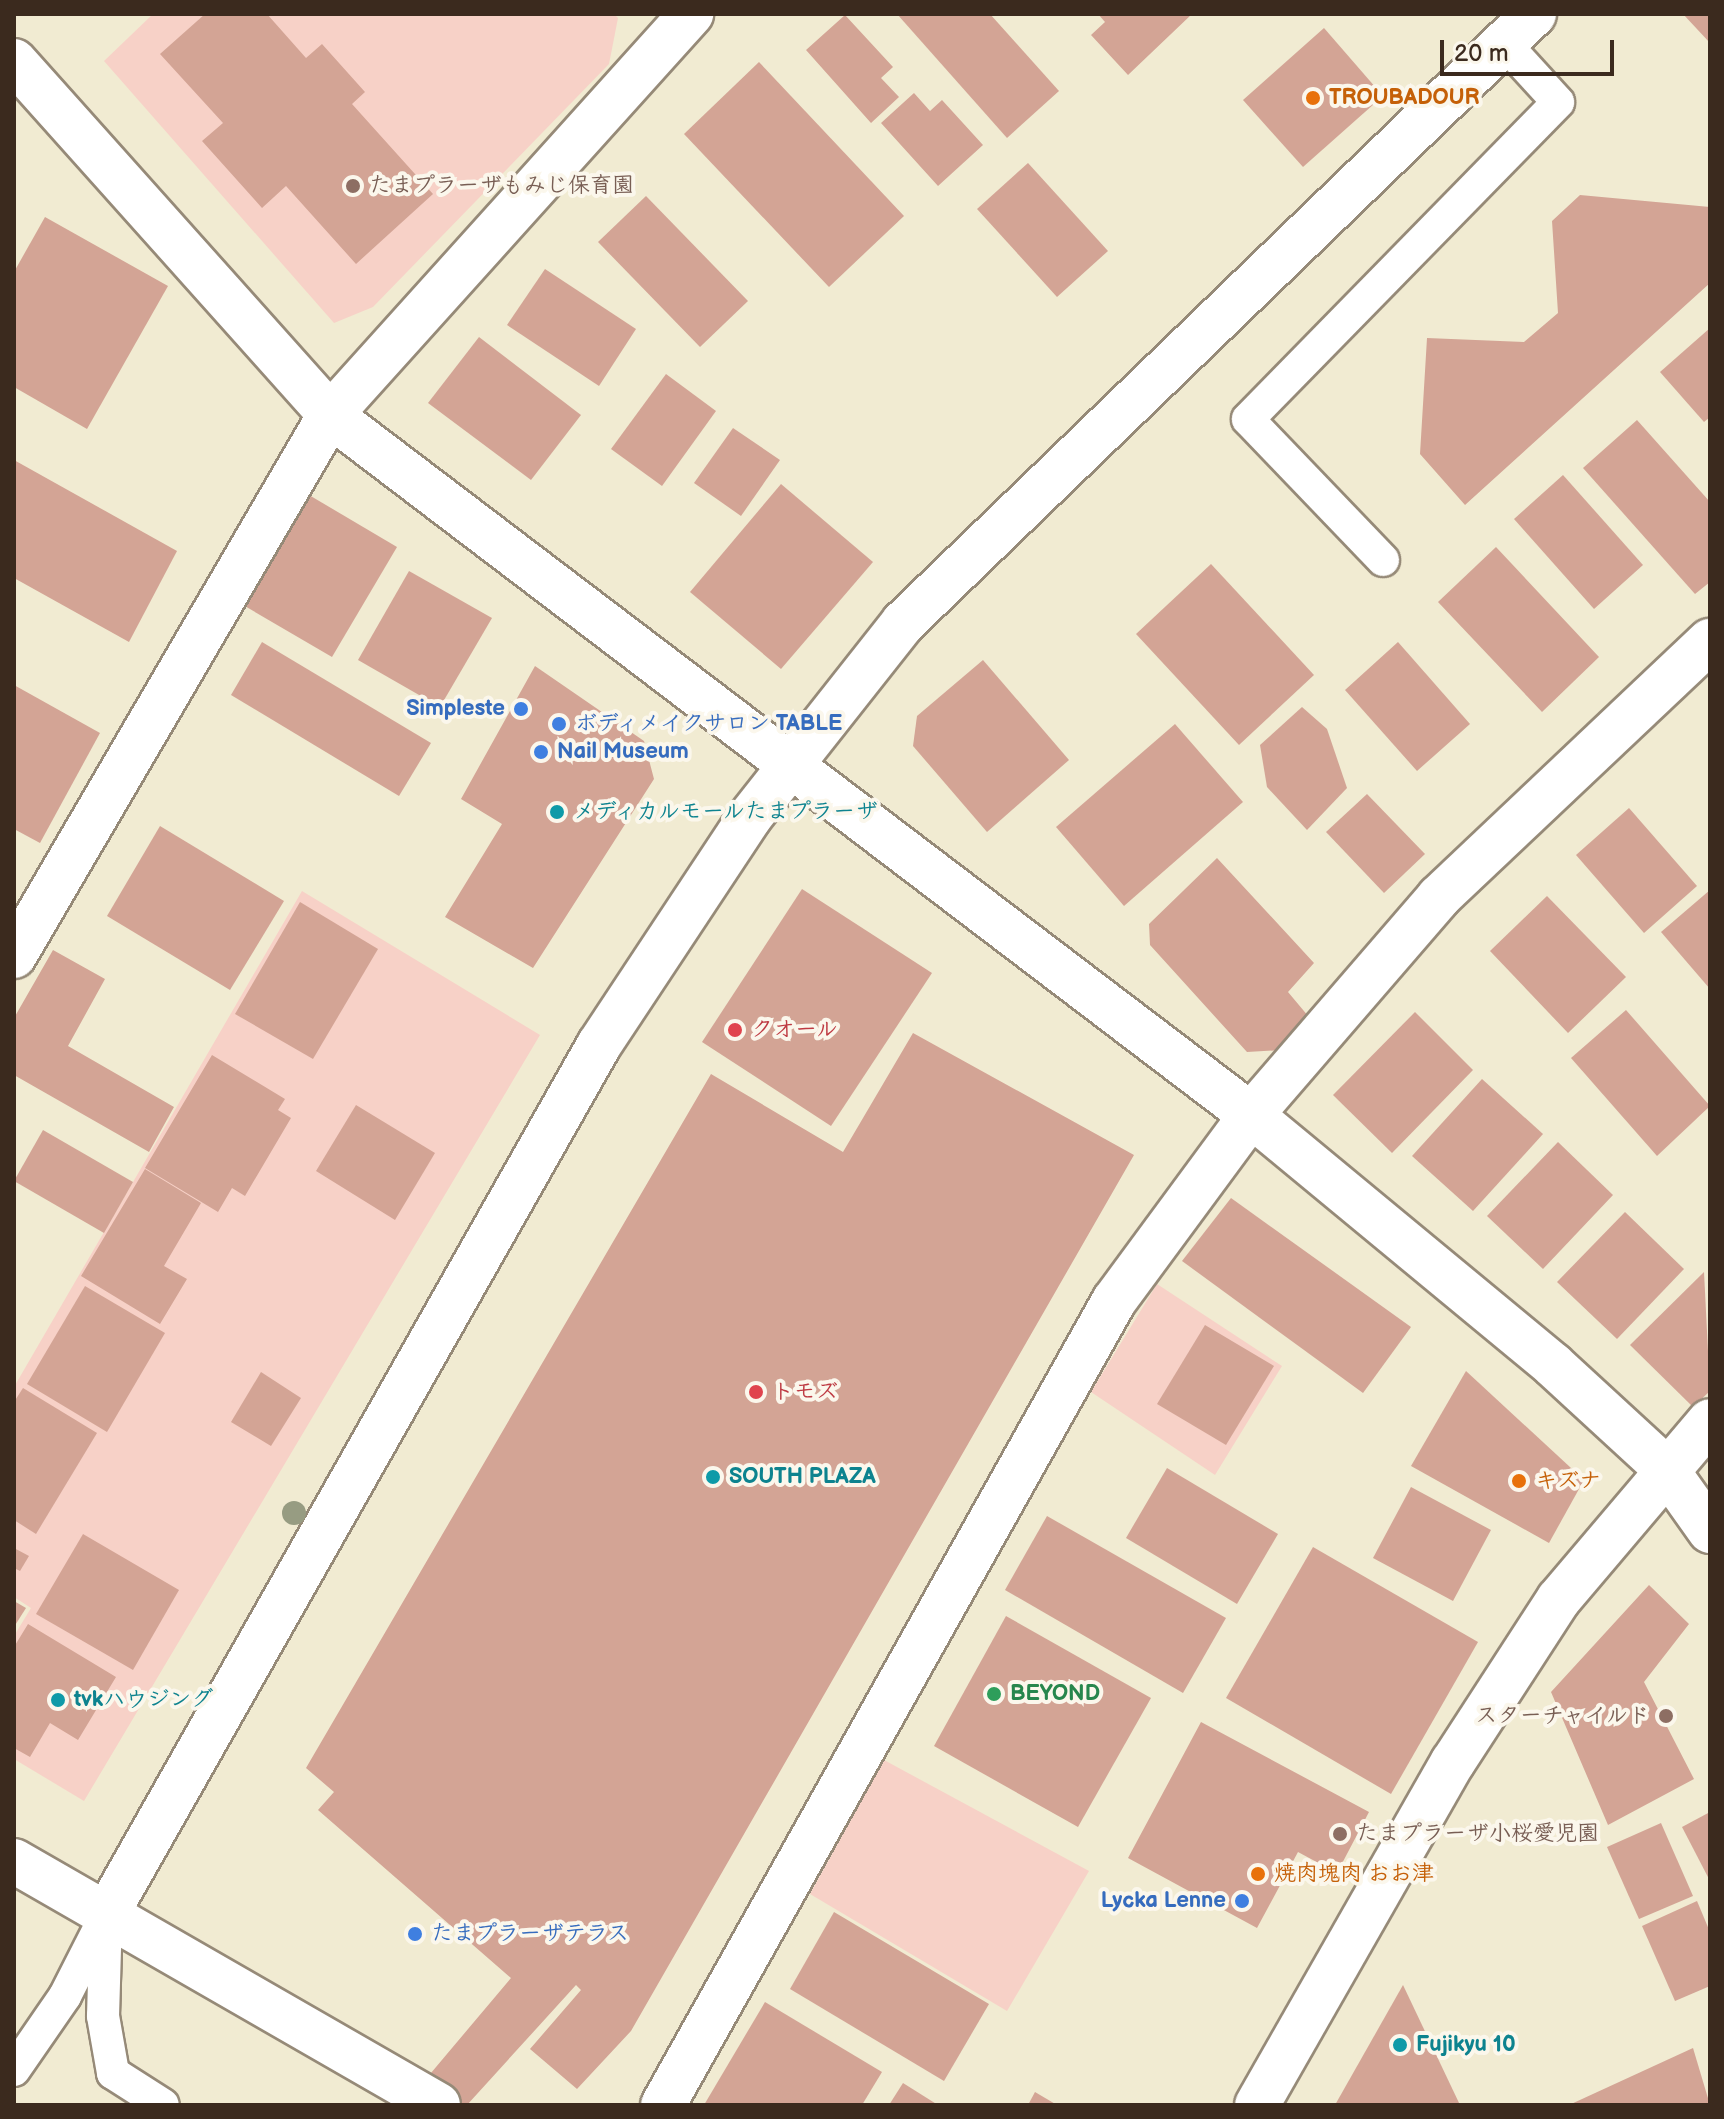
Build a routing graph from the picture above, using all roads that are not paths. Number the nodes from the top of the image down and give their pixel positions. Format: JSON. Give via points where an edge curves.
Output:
{"nodes":[{"id":1,"x":677,"y":18,"type":"edge"},
{"id":2,"x":1519,"y":29,"type":"edge"},
{"id":3,"x":14,"y":61,"type":"edge"},
{"id":4,"x":330,"y":415,"type":"junction"},
{"id":5,"x":1383,"y":560,"type":"dead end"},
{"id":6,"x":1710,"y":641,"type":"edge"},
{"id":7,"x":789,"y":765,"type":"junction"},
{"id":8,"x":14,"y":956,"type":"edge"},
{"id":9,"x":1251,"y":1115,"type":"junction"},
{"id":10,"x":1710,"y":1421,"type":"edge"},
{"id":11,"x":1666,"y":1469,"type":"junction"},
{"id":12,"x":1710,"y":1531,"type":"edge"},
{"id":13,"x":14,"y":1861,"type":"edge"},
{"id":14,"x":106,"y":1915,"type":"junction"},
{"id":15,"x":14,"y":2070,"type":"edge"},
{"id":16,"x":163,"y":2105,"type":"edge"},
{"id":17,"x":438,"y":2105,"type":"edge"},
{"id":18,"x":663,"y":2105,"type":"edge"},
{"id":19,"x":1257,"y":2105,"type":"edge"}],
"edges":[{"from":1,"to":4,"type":"street"},
{"from":2,"to":5,"type":"lane","via":[[1558,102],[1248,419]]},
{"from":2,"to":7,"type":"street","via":[[903,623]]},
{"from":3,"to":4,"type":"street"},
{"from":4,"to":7,"type":"street"},
{"from":4,"to":8,"type":"street"},
{"from":6,"to":9,"type":"street","via":[[1439,897]]},
{"from":7,"to":9,"type":"street"},
{"from":7,"to":14,"type":"street","via":[[599,1045]]},
{"from":9,"to":11,"type":"street","via":[[1553,1365]]},
{"from":9,"to":18,"type":"street","via":[[1114,1301]]},
{"from":10,"to":11,"type":"street"},
{"from":11,"to":12,"type":"street"},
{"from":11,"to":19,"type":"street","via":[[1559,1599],[1469,1737]]},
{"from":13,"to":14,"type":"street"},
{"from":14,"to":15,"type":"lane","via":[[65,1996]]},
{"from":14,"to":16,"type":"lane","via":[[103,2016],[113,2073]]},
{"from":14,"to":17,"type":"street"}]}
